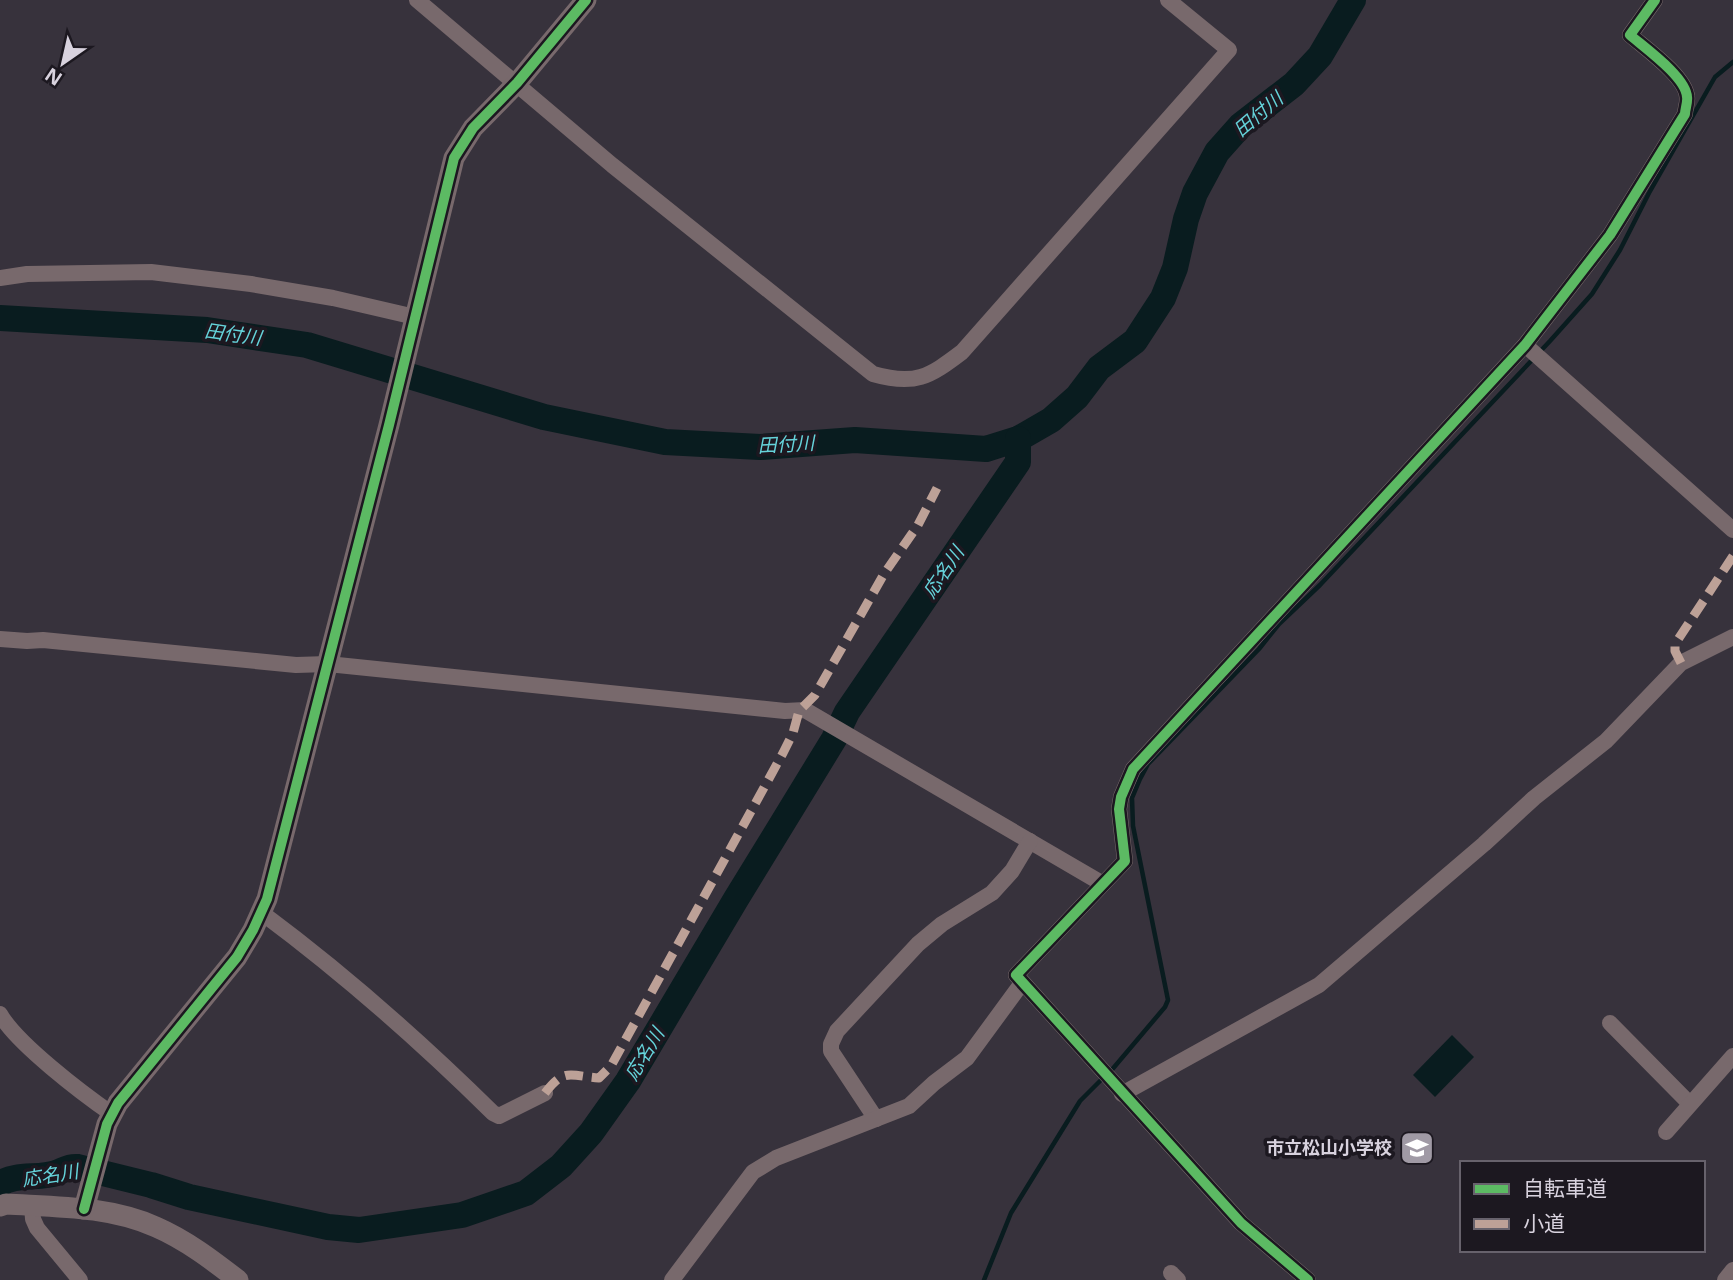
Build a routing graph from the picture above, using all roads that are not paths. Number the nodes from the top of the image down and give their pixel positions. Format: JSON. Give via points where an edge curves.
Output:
{"nodes":[{"id":1,"x":417,"y":0,"type":"edge"},
{"id":2,"x":586,"y":0,"type":"edge"},
{"id":3,"x":1168,"y":0,"type":"edge"},
{"id":4,"x":1656,"y":0,"type":"edge"},
{"id":5,"x":517,"y":83,"type":"junction"},
{"id":6,"x":0,"y":278,"type":"edge"},
{"id":7,"x":415,"y":317,"type":"junction"},
{"id":8,"x":1525,"y":345,"type":"junction"},
{"id":9,"x":1733,"y":530,"type":"edge"},
{"id":10,"x":1733,"y":637,"type":"edge"},
{"id":11,"x":0,"y":639,"type":"edge"},
{"id":12,"x":328,"y":664,"type":"junction"},
{"id":13,"x":1030,"y":841,"type":"junction"},
{"id":14,"x":1103,"y":884,"type":"junction"},
{"id":15,"x":262,"y":913,"type":"junction"},
{"id":16,"x":1022,"y":983,"type":"junction"},
{"id":17,"x":0,"y":1014,"type":"edge"},
{"id":18,"x":1610,"y":1023,"type":"dead end"},
{"id":19,"x":1733,"y":1056,"type":"edge"},
{"id":20,"x":545,"y":1094,"type":"dead end"},
{"id":21,"x":1122,"y":1094,"type":"junction"},
{"id":22,"x":1690,"y":1104,"type":"junction"},
{"id":23,"x":112,"y":1114,"type":"junction"},
{"id":24,"x":876,"y":1119,"type":"junction"},
{"id":25,"x":1666,"y":1132,"type":"dead end"},
{"id":26,"x":87,"y":1200,"type":"junction"},
{"id":27,"x":0,"y":1206,"type":"edge"},
{"id":28,"x":32,"y":1206,"type":"junction"},
{"id":29,"x":1733,"y":1270,"type":"edge"},
{"id":30,"x":75,"y":1278,"type":"edge"},
{"id":31,"x":238,"y":1280,"type":"edge"},
{"id":32,"x":672,"y":1280,"type":"edge"},
{"id":33,"x":1308,"y":1280,"type":"edge"},
{"id":34,"x":1724,"y":1280,"type":"edge"}],
"edges":[{"from":1,"to":5,"type":"street"},
{"from":2,"to":5,"type":"street"},
{"from":3,"to":5,"type":"street","via":[[1228,50],[962,352],[939,370],[907,381],[873,374]]},
{"from":4,"to":8,"type":"street","via":[[1630,35],[1684,86],[1688,97],[1685,114],[1610,235]]},
{"from":5,"to":7,"type":"street","via":[[473,128],[454,158]]},
{"from":6,"to":7,"type":"street","via":[[152,272],[333,298]]},
{"from":7,"to":12,"type":"street"},
{"from":8,"to":9,"type":"street"},
{"from":8,"to":14,"type":"street","via":[[1133,769],[1119,809],[1125,861]]},
{"from":10,"to":21,"type":"street","via":[[1681,663],[1606,741],[1319,985]]},
{"from":11,"to":12,"type":"street"},
{"from":12,"to":13,"type":"street","via":[[805,710]]},
{"from":12,"to":15,"type":"street"},
{"from":13,"to":14,"type":"street"},
{"from":13,"to":24,"type":"street","via":[[992,893],[918,944],[837,1031],[831,1051]]},
{"from":14,"to":16,"type":"street","via":[[1019,970],[1016,975]]},
{"from":15,"to":20,"type":"street","via":[[392,1017],[493,1114],[499,1116]]},
{"from":15,"to":23,"type":"street","via":[[237,957]]},
{"from":16,"to":21,"type":"street"},
{"from":16,"to":24,"type":"street","via":[[967,1058],[909,1105]]},
{"from":17,"to":23,"type":"street","via":[[13,1032]]},
{"from":18,"to":22,"type":"street"},
{"from":19,"to":22,"type":"street"},
{"from":21,"to":33,"type":"street","via":[[1241,1223]]},
{"from":22,"to":25,"type":"street"},
{"from":23,"to":26,"type":"street"},
{"from":24,"to":32,"type":"street","via":[[776,1158],[753,1172]]},
{"from":26,"to":28,"type":"street"},
{"from":26,"to":31,"type":"street","via":[[182,1240]]},
{"from":27,"to":28,"type":"street"},
{"from":28,"to":30,"type":"street","via":[[37,1228]]},
{"from":29,"to":34,"type":"street"}]}
